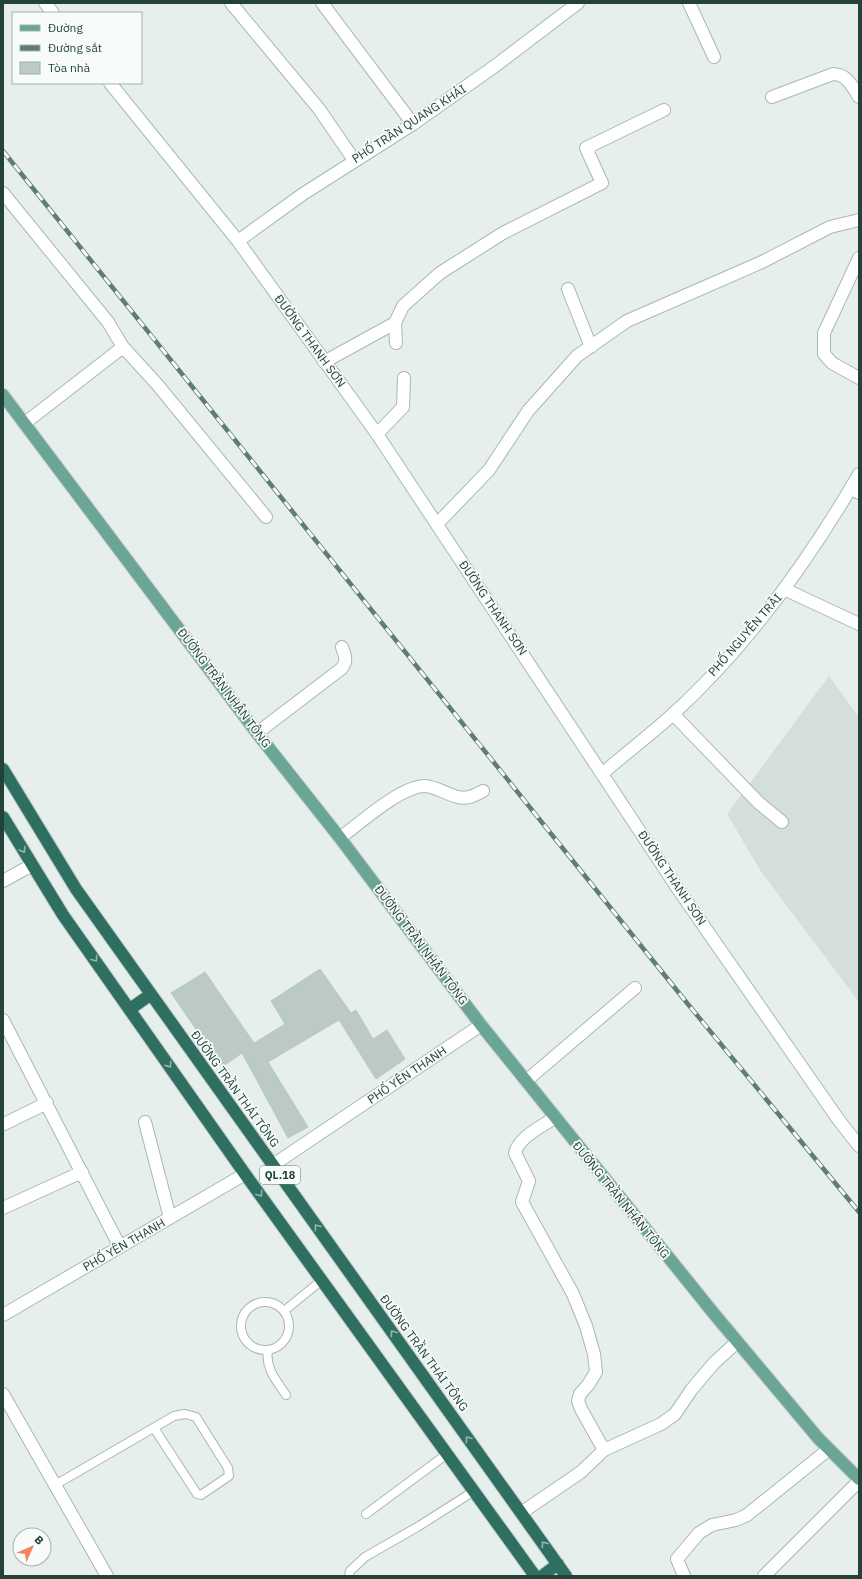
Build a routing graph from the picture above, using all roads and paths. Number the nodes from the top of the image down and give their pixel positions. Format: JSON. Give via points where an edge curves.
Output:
{"nodes":[{"id":1,"x":45,"y":3,"type":"edge"},
{"id":2,"x":231,"y":3,"type":"edge"},
{"id":3,"x":578,"y":3,"type":"edge"},
{"id":4,"x":689,"y":3,"type":"edge"},
{"id":5,"x":328,"y":5,"type":"edge"},
{"id":6,"x":52,"y":12,"type":"edge"},
{"id":7,"x":714,"y":57,"type":"dead end"},
{"id":8,"x":111,"y":84,"type":"edge"},
{"id":9,"x":772,"y":97,"type":"dead end"},
{"id":10,"x":859,"y":97,"type":"edge"},
{"id":11,"x":664,"y":110,"type":"dead end"},
{"id":12,"x":413,"y":124,"type":"junction"},
{"id":13,"x":354,"y":160,"type":"junction"},
{"id":14,"x":3,"y":193,"type":"edge"},
{"id":15,"x":859,"y":220,"type":"edge"},
{"id":16,"x":238,"y":241,"type":"junction"},
{"id":17,"x":859,"y":258,"type":"edge"},
{"id":18,"x":568,"y":289,"type":"dead end"},
{"id":19,"x":395,"y":323,"type":"junction"},
{"id":20,"x":396,"y":343,"type":"dead end"},
{"id":21,"x":590,"y":346,"type":"junction"},
{"id":22,"x":123,"y":347,"type":"junction"},
{"id":23,"x":324,"y":362,"type":"junction"},
{"id":24,"x":404,"y":378,"type":"dead end"},
{"id":25,"x":859,"y":378,"type":"edge"},
{"id":26,"x":3,"y":395,"type":"edge"},
{"id":27,"x":25,"y":424,"type":"junction"},
{"id":28,"x":377,"y":434,"type":"junction"},
{"id":29,"x":859,"y":474,"type":"edge"},
{"id":30,"x":855,"y":491,"type":"edge"},
{"id":31,"x":266,"y":517,"type":"dead end"},
{"id":32,"x":437,"y":524,"type":"junction"},
{"id":33,"x":784,"y":590,"type":"junction"},
{"id":34,"x":859,"y":624,"type":"edge"},
{"id":35,"x":342,"y":647,"type":"dead end"},
{"id":36,"x":673,"y":714,"type":"junction"},
{"id":37,"x":257,"y":733,"type":"junction"},
{"id":38,"x":3,"y":769,"type":"edge"},
{"id":39,"x":603,"y":773,"type":"junction"},
{"id":40,"x":483,"y":791,"type":"dead end"},
{"id":41,"x":3,"y":817,"type":"edge"},
{"id":42,"x":782,"y":822,"type":"dead end"},
{"id":43,"x":340,"y":838,"type":"junction"},
{"id":44,"x":32,"y":865,"type":"junction"},
{"id":45,"x":3,"y":881,"type":"edge"},
{"id":46,"x":635,"y":988,"type":"dead end"},
{"id":47,"x":150,"y":994,"type":"junction"},
{"id":48,"x":130,"y":1009,"type":"junction"},
{"id":49,"x":3,"y":1020,"type":"edge"},
{"id":50,"x":481,"y":1025,"type":"junction"},
{"id":51,"x":526,"y":1081,"type":"junction"},
{"id":52,"x":47,"y":1103,"type":"junction"},
{"id":53,"x":554,"y":1118,"type":"junction"},
{"id":54,"x":145,"y":1122,"type":"dead end"},
{"id":55,"x":4,"y":1124,"type":"edge"},
{"id":56,"x":859,"y":1146,"type":"edge"},
{"id":57,"x":273,"y":1165,"type":"junction"},
{"id":58,"x":82,"y":1172,"type":"junction"},
{"id":59,"x":245,"y":1174,"type":"junction"},
{"id":60,"x":3,"y":1208,"type":"edge"},
{"id":61,"x":170,"y":1218,"type":"junction"},
{"id":62,"x":120,"y":1247,"type":"junction"},
{"id":63,"x":322,"y":1280,"type":"junction"},
{"id":64,"x":284,"y":1311,"type":"junction"},
{"id":65,"x":3,"y":1316,"type":"edge"},
{"id":66,"x":737,"y":1342,"type":"junction"},
{"id":67,"x":268,"y":1350,"type":"junction"},
{"id":68,"x":3,"y":1394,"type":"edge"},
{"id":69,"x":286,"y":1395,"type":"dead end"},
{"id":70,"x":154,"y":1428,"type":"junction"},
{"id":71,"x":829,"y":1449,"type":"junction"},
{"id":72,"x":604,"y":1450,"type":"junction"},
{"id":73,"x":447,"y":1454,"type":"junction"},
{"id":74,"x":859,"y":1480,"type":"edge"},
{"id":75,"x":55,"y":1485,"type":"junction"},
{"id":76,"x":474,"y":1491,"type":"junction"},
{"id":77,"x":521,"y":1513,"type":"junction"},
{"id":78,"x":366,"y":1514,"type":"dead end"},
{"id":79,"x":558,"y":1564,"type":"junction"},
{"id":80,"x":107,"y":1576,"type":"edge"},
{"id":81,"x":349,"y":1576,"type":"edge"},
{"id":82,"x":535,"y":1576,"type":"edge"},
{"id":83,"x":542,"y":1576,"type":"edge"},
{"id":84,"x":566,"y":1576,"type":"edge"},
{"id":85,"x":684,"y":1576,"type":"edge"},
{"id":86,"x":764,"y":1576,"type":"edge"}],
"edges":[{"from":1,"to":6,"type":"street"},
{"from":2,"to":13,"type":"street","via":[[319,110]]},
{"from":3,"to":12,"type":"street","name":"PHỐ TRẦN QUANG KHẢI"},
{"from":4,"to":7,"type":"street"},
{"from":5,"to":12,"type":"street"},
{"from":8,"to":16,"type":"street","name":"ĐƯỜNG THANH SƠN"},
{"from":9,"to":10,"type":"street","via":[[833,74],[847,78]]},
{"from":11,"to":19,"type":"street","via":[[586,148],[602,183],[503,233],[440,273],[403,306]]},
{"from":12,"to":13,"type":"street","name":"PHỐ TRẦN QUANG KHẢI"},
{"from":13,"to":16,"type":"street","name":"PHỐ TRẦN QUANG KHẢI"},
{"from":14,"to":22,"type":"street","via":[[108,322]]},
{"from":15,"to":21,"type":"street","via":[[830,227],[762,262],[627,321]]},
{"from":16,"to":23,"type":"street","name":"ĐƯỜNG THANH SƠN"},
{"from":17,"to":25,"type":"street","via":[[824,333],[824,354],[832,363]]},
{"from":18,"to":21,"type":"street"},
{"from":19,"to":20,"type":"street"},
{"from":19,"to":23,"type":"street"},
{"from":21,"to":32,"type":"street","via":[[577,356],[528,410],[489,470]]},
{"from":22,"to":27,"type":"street"},
{"from":22,"to":31,"type":"street","via":[[156,383]]},
{"from":23,"to":28,"type":"street","name":"ĐƯỜNG THANH SƠN"},
{"from":24,"to":28,"type":"street","via":[[403,407]]},
{"from":26,"to":27,"type":"main road","name":"ĐƯỜNG TRẦN NHÂN TÔNG"},
{"from":27,"to":37,"type":"main road","name":"ĐƯỜNG TRẦN NHÂN TÔNG"},
{"from":28,"to":32,"type":"street","name":"ĐƯỜNG THANH SƠN"},
{"from":29,"to":30,"type":"street","name":"PHỐ NGUYỄN TRÃI"},
{"from":30,"to":33,"type":"street","name":"PHỐ NGUYỄN TRÃI"},
{"from":32,"to":39,"type":"street","name":"ĐƯỜNG THANH SƠN"},
{"from":33,"to":34,"type":"street"},
{"from":33,"to":36,"type":"street","name":"PHỐ NGUYỄN TRÃI","via":[[731,654]]},
{"from":35,"to":37,"type":"street","via":[[346,658],[341,669]]},
{"from":36,"to":39,"type":"street","name":"PHỐ NGUYỄN TRÃI"},
{"from":36,"to":42,"type":"street","via":[[759,803]]},
{"from":37,"to":43,"type":"main road","name":"ĐƯỜNG TRẦN NHÂN TÔNG"},
{"from":38,"to":47,"type":"highway","name":"ĐƯỜNG TRẦN THÁI TÔNG","number":"QL.18","via":[[76,889]]},
{"from":39,"to":56,"type":"street","name":"ĐƯỜNG THANH SƠN","via":[[767,1019]]},
{"from":40,"to":43,"type":"street","via":[[469,798],[461,798],[426,786],[413,787],[380,807]]},
{"from":41,"to":44,"type":"highway","number":"QL.18","one_way":true},
{"from":43,"to":50,"type":"main road","name":"ĐƯỜNG TRẦN NHÂN TÔNG"},
{"from":44,"to":45,"type":"street"},
{"from":44,"to":48,"type":"highway","number":"QL.18","one_way":true,"via":[[63,915]]},
{"from":46,"to":51,"type":"street"},
{"from":47,"to":48,"type":"highway"},
{"from":47,"to":57,"type":"highway","name":"ĐƯỜNG TRẦN THÁI TÔNG","number":"QL.18"},
{"from":48,"to":59,"type":"highway","number":"QL.18","one_way":true},
{"from":49,"to":52,"type":"street"},
{"from":50,"to":51,"type":"main road","name":"ĐƯỜNG TRẦN NHÂN TÔNG"},
{"from":50,"to":57,"type":"street","name":"PHỐ YÊN THANH"},
{"from":51,"to":53,"type":"main road","name":"ĐƯỜNG TRẦN NHÂN TÔNG"},
{"from":52,"to":55,"type":"street"},
{"from":52,"to":58,"type":"street"},
{"from":53,"to":66,"type":"main road","name":"ĐƯỜNG TRẦN NHÂN TÔNG"},
{"from":53,"to":72,"type":"street","via":[[517,1147],[515,1153],[529,1181],[522,1202],[573,1294],[586,1326],[596,1372],[578,1401]]},
{"from":54,"to":61,"type":"street"},
{"from":77,"to":57,"type":"highway","name":"ĐƯỜNG TRẦN THÁI TÔNG","number":"QL.18","one_way":true},
{"from":58,"to":60,"type":"street"},
{"from":58,"to":62,"type":"street"},
{"from":59,"to":61,"type":"street","name":"PHỐ YÊN THANH"},
{"from":59,"to":63,"type":"highway","number":"QL.18","one_way":true},
{"from":61,"to":62,"type":"street","name":"PHỐ YÊN THANH"},
{"from":62,"to":65,"type":"street","name":"PHỐ YÊN THANH"},
{"from":63,"to":64,"type":"lane"},
{"from":63,"to":73,"type":"highway","number":"QL.18"},
{"from":64,"to":67,"type":"lane","via":[[289,1319],[288,1333],[280,1344]]},
{"from":64,"to":67,"type":"lane","via":[[276,1304],[262,1301],[249,1306],[241,1318],[241,1332],[248,1344],[254,1348]]},
{"from":66,"to":71,"type":"main road","name":"ĐƯỜNG TRẦN NHÂN TÔNG"},
{"from":66,"to":72,"type":"street","via":[[714,1363],[675,1414],[661,1424]]},
{"from":67,"to":69,"type":"lane","via":[[266,1360],[272,1375]]},
{"from":68,"to":75,"type":"street"},
{"from":70,"to":70,"type":"lane","via":[[197,1494],[200,1495],[229,1476],[228,1468],[196,1417],[185,1414],[174,1416]]},
{"from":70,"to":75,"type":"lane"},
{"from":71,"to":74,"type":"main road","name":"ĐƯỜNG TRẦN NHÂN TÔNG"},
{"from":71,"to":85,"type":"street","via":[[747,1515],[712,1525],[699,1533],[677,1558]]},
{"from":72,"to":77,"type":"street","via":[[581,1472]]},
{"from":73,"to":76,"type":"highway","number":"QL.18"},
{"from":73,"to":78,"type":"lane"},
{"from":74,"to":86,"type":"street"},
{"from":75,"to":80,"type":"street"},
{"from":76,"to":81,"type":"lane","via":[[364,1557],[350,1571]]},
{"from":76,"to":82,"type":"highway","number":"QL.18"},
{"from":79,"to":77,"type":"highway","name":"ĐƯỜNG TRẦN THÁI TÔNG","number":"QL.18","one_way":true},
{"from":79,"to":83,"type":"highway"},
{"from":79,"to":84,"type":"highway","name":"ĐƯỜNG TRẦN THÁI TÔNG","number":"QL.18"}]}
